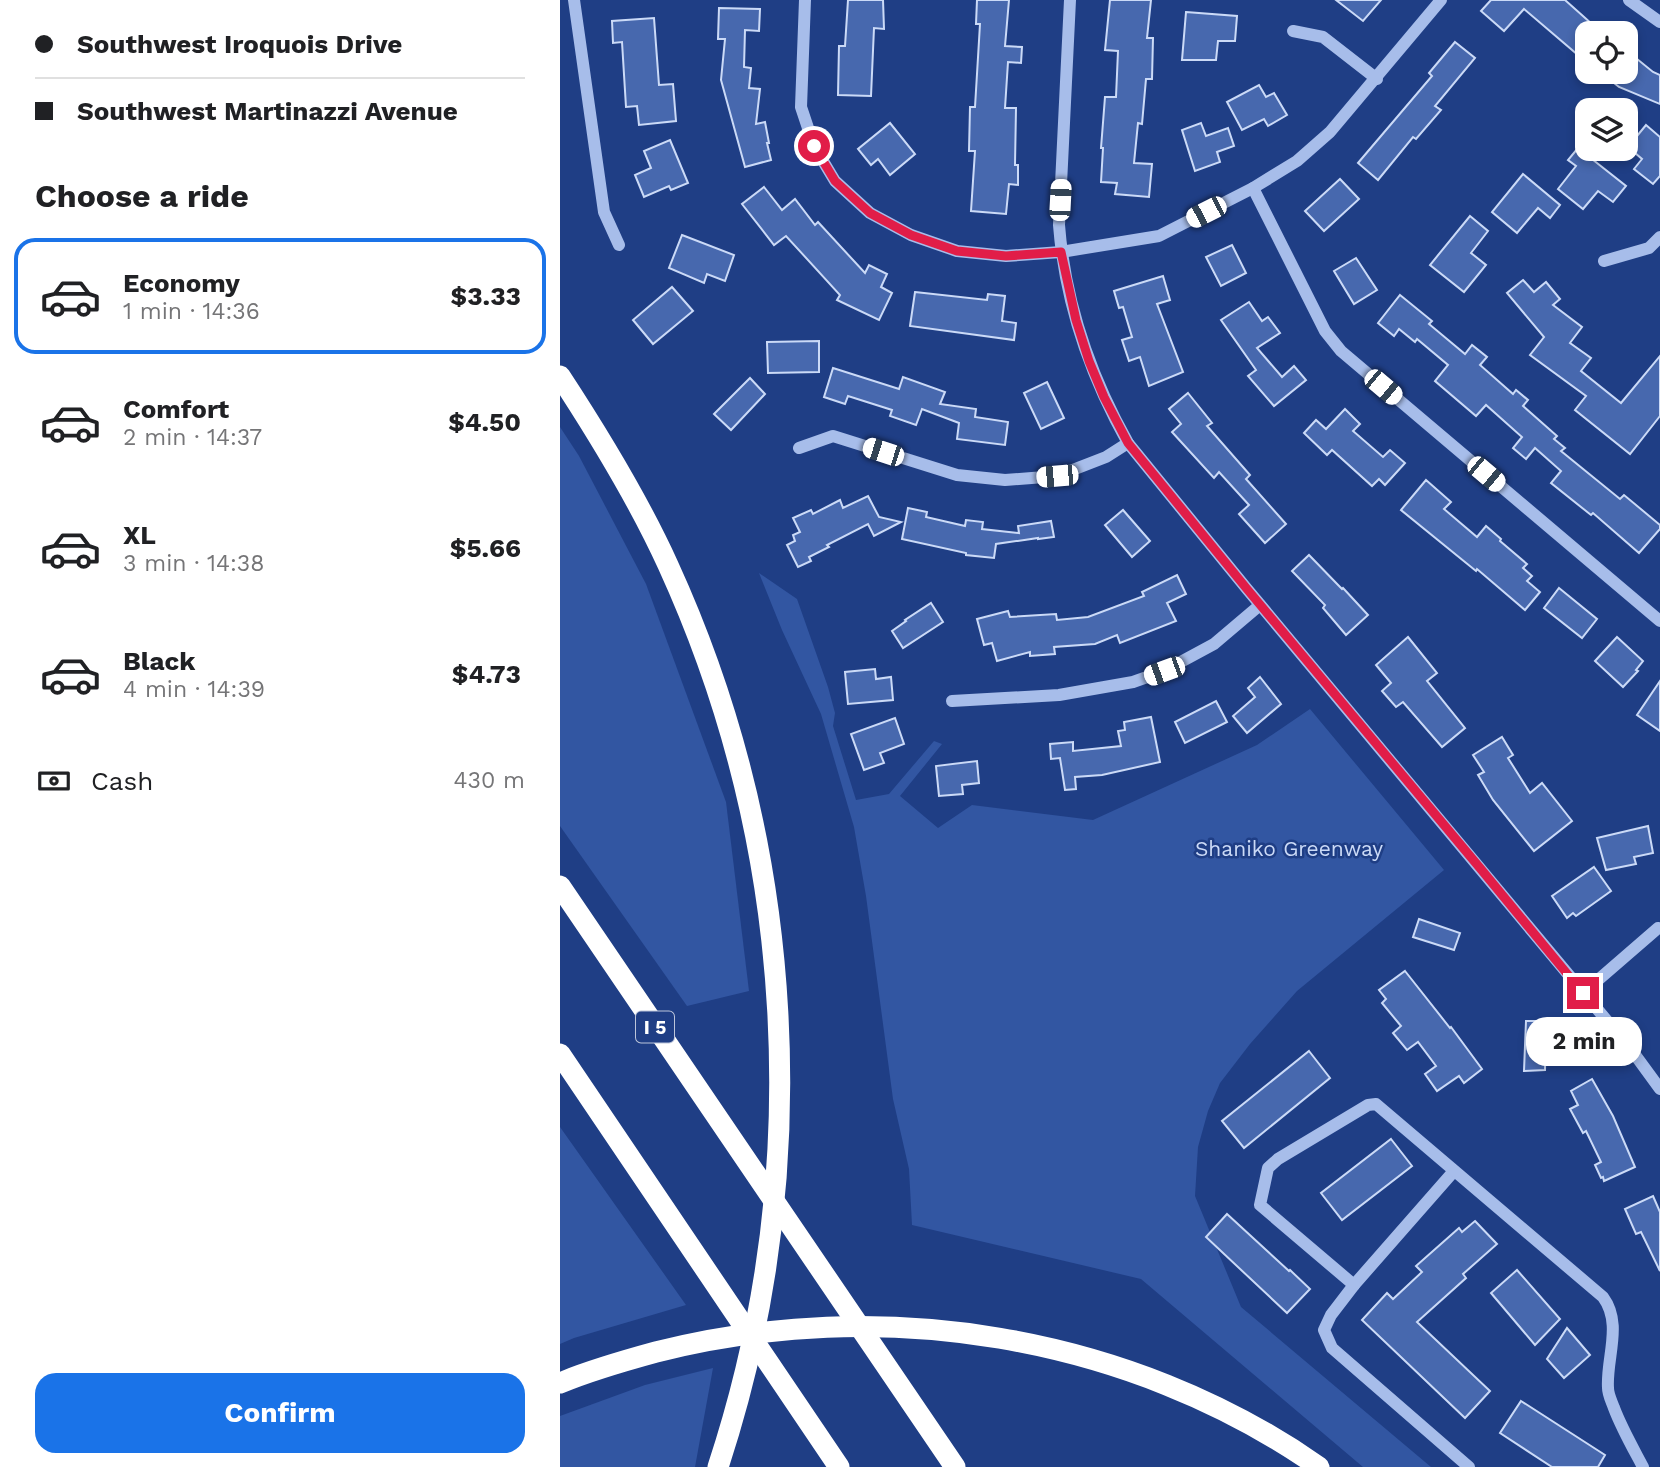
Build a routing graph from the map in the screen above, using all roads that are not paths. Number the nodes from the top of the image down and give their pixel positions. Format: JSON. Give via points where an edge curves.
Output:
{"nodes":[{"id":1,"x":574,"y":0,"type":"edge"},
{"id":2,"x":806,"y":0,"type":"edge"},
{"id":3,"x":1070,"y":0,"type":"edge"},
{"id":4,"x":1441,"y":0,"type":"edge"},
{"id":5,"x":1629,"y":0,"type":"edge"},
{"id":6,"x":1660,"y":22,"type":"edge"},
{"id":7,"x":1293,"y":31,"type":"dead end"},
{"id":8,"x":1377,"y":79,"type":"junction"},
{"id":9,"x":1252,"y":188,"type":"junction"},
{"id":10,"x":1660,"y":237,"type":"edge"},
{"id":11,"x":619,"y":245,"type":"dead end"},
{"id":12,"x":1061,"y":252,"type":"junction"},
{"id":13,"x":1604,"y":261,"type":"dead end"},
{"id":14,"x":560,"y":376,"type":"edge"},
{"id":15,"x":1128,"y":443,"type":"junction"},
{"id":16,"x":800,"y":448,"type":"dead end"},
{"id":17,"x":1260,"y":605,"type":"junction"},
{"id":18,"x":1660,"y":621,"type":"edge"},
{"id":19,"x":952,"y":701,"type":"dead end"},
{"id":20,"x":560,"y":887,"type":"edge"},
{"id":21,"x":1658,"y":928,"type":"dead end"},
{"id":22,"x":1583,"y":993,"type":"junction"},
{"id":23,"x":560,"y":1054,"type":"edge"},
{"id":24,"x":1660,"y":1089,"type":"edge"},
{"id":25,"x":1454,"y":1171,"type":"junction"},
{"id":26,"x":1354,"y":1285,"type":"junction"},
{"id":27,"x":560,"y":1383,"type":"edge"},
{"id":28,"x":718,"y":1467,"type":"edge"},
{"id":29,"x":839,"y":1467,"type":"edge"},
{"id":30,"x":955,"y":1467,"type":"edge"},
{"id":31,"x":1319,"y":1467,"type":"edge"},
{"id":32,"x":1469,"y":1467,"type":"edge"},
{"id":33,"x":1643,"y":1467,"type":"edge"}],
"edges":[{"from":1,"to":11,"type":"street","via":[[604,212]]},
{"from":2,"to":12,"type":"street","via":[[801,107],[814,146],[835,181],[870,213],[911,235],[957,251],[1006,256]]},
{"from":3,"to":12,"type":"street"},
{"from":4,"to":8,"type":"street"},
{"from":5,"to":6,"type":"street"},
{"from":7,"to":8,"type":"street","via":[[1323,37]]},
{"from":8,"to":9,"type":"street","via":[[1297,161]]},
{"from":9,"to":12,"type":"street","via":[[1159,236]]},
{"from":9,"to":18,"type":"street","via":[[1325,331],[1341,351]]},
{"from":10,"to":13,"type":"street","via":[[1649,248]]},
{"from":12,"to":15,"type":"street","via":[[1089,361]]},
{"from":14,"to":28,"type":"highway","via":[[637,502],[696,631],[743,777],[771,921],[780,1095],[774,1208],[744,1376]]},
{"from":15,"to":16,"type":"street","via":[[1057,476],[1005,480],[957,475],[834,436]]},
{"from":15,"to":17,"type":"street"},
{"from":17,"to":19,"type":"street","via":[[1214,644],[1133,682],[1059,695]]},
{"from":17,"to":22,"type":"street"},
{"from":20,"to":30,"type":"highway","number":"I 5"},
{"from":21,"to":22,"type":"street"},
{"from":22,"to":24,"type":"street"},
{"from":23,"to":29,"type":"highway"},
{"from":25,"to":26,"type":"street"},
{"from":25,"to":26,"type":"street","via":[[1376,1104],[1268,1168],[1260,1205]]},
{"from":25,"to":33,"type":"street","via":[[1603,1297],[1612,1317],[1608,1390]]},
{"from":26,"to":32,"type":"street","via":[[1324,1330],[1332,1348]]},
{"from":27,"to":31,"type":"highway","via":[[689,1344],[752,1333],[868,1326],[922,1328],[1037,1345],[1137,1374],[1253,1426]]}]}
